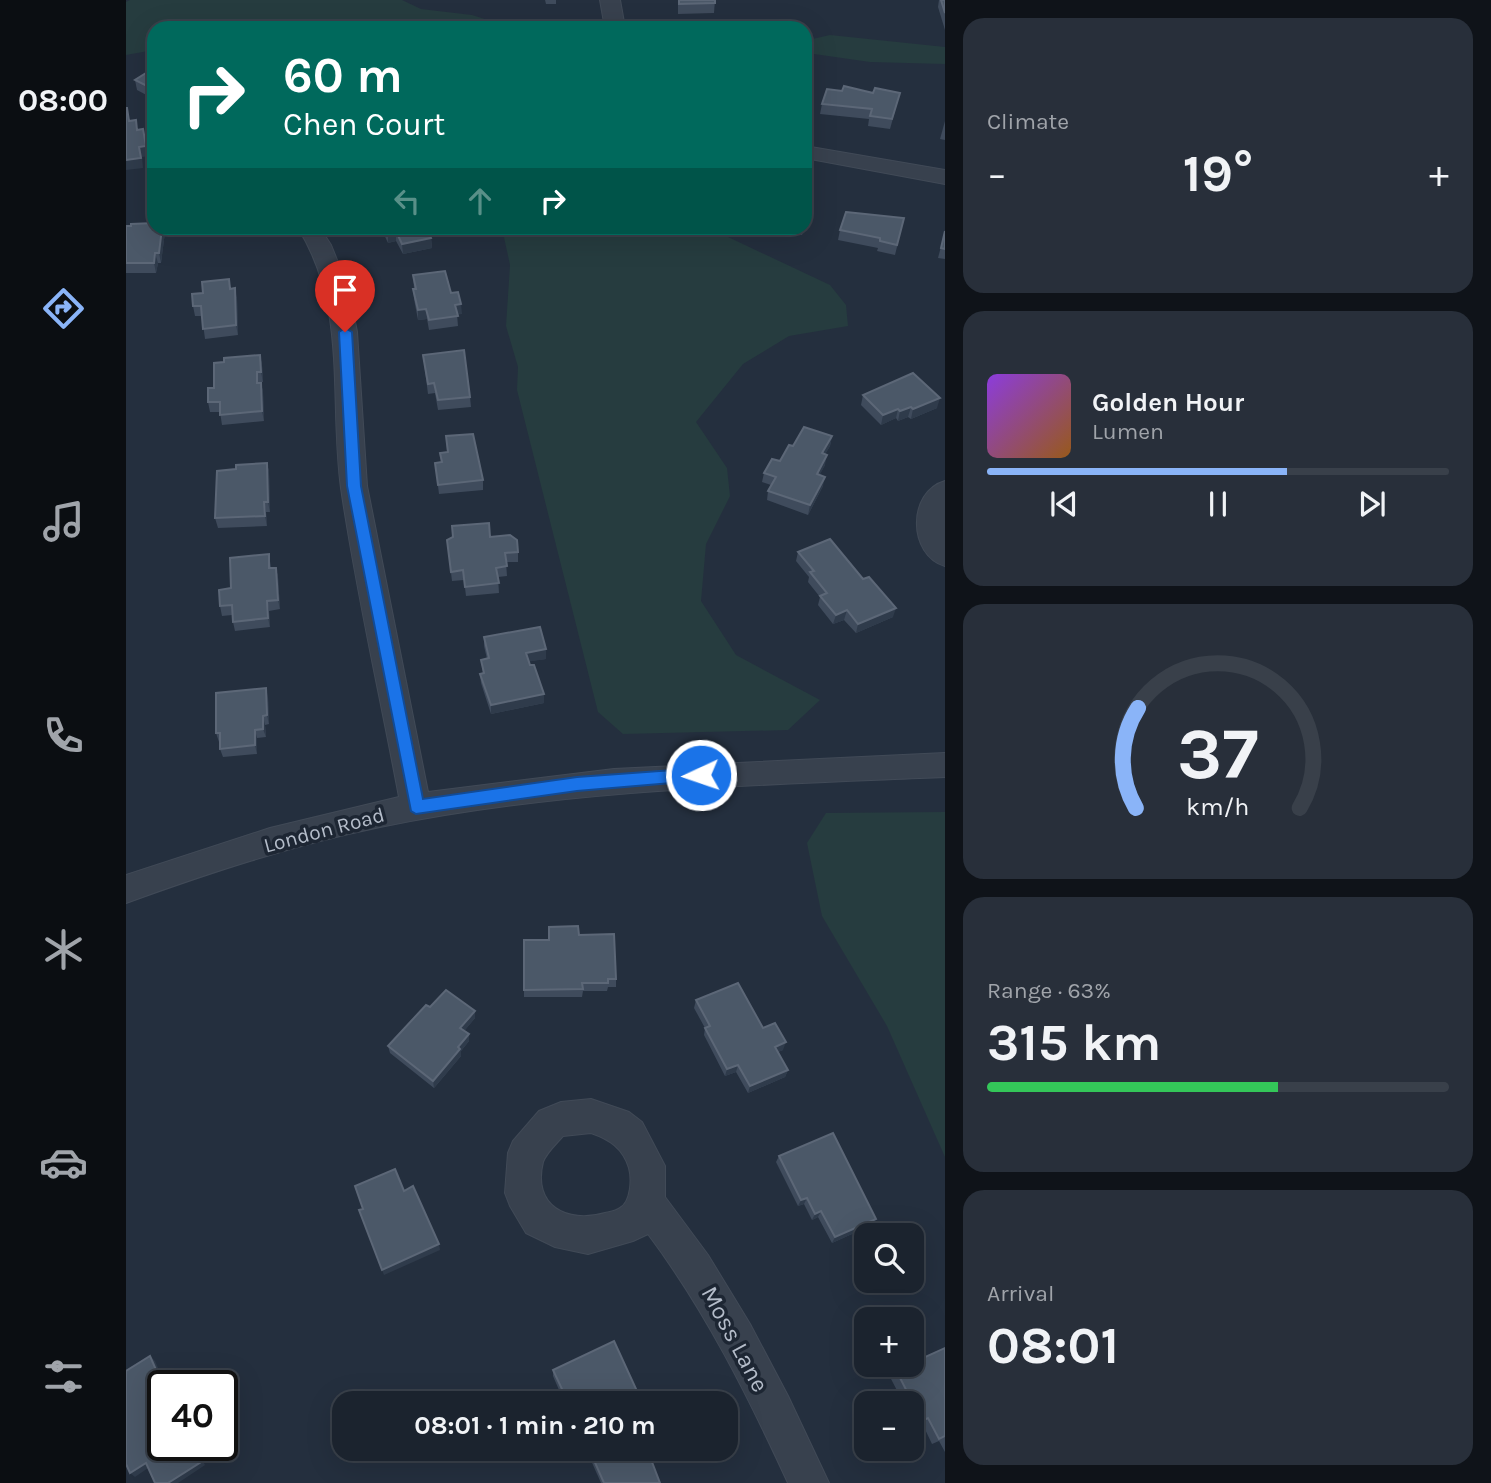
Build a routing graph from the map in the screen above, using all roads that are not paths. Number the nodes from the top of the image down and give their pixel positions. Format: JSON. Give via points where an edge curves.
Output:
{"nodes":[{"id":1,"x":610,"y":0,"type":"edge"},
{"id":2,"x":614,"y":21,"type":"edge"},
{"id":3,"x":812,"y":153,"type":"edge"},
{"id":4,"x":945,"y":177,"type":"edge"},
{"id":5,"x":314,"y":235,"type":"edge"},
{"id":6,"x":945,"y":490,"type":"edge"},
{"id":7,"x":945,"y":556,"type":"edge"},
{"id":8,"x":945,"y":765,"type":"edge"},
{"id":9,"x":416,"y":807,"type":"junction"},
{"id":10,"x":126,"y":889,"type":"edge"},
{"id":11,"x":647,"y":1203,"type":"dead end"},
{"id":12,"x":809,"y":1483,"type":"edge"}],
"edges":[{"from":1,"to":2,"type":"street"},
{"from":3,"to":4,"type":"street"},
{"from":5,"to":9,"type":"street","via":[[337,290],[343,321],[354,486]]},
{"from":6,"to":7,"type":"street","via":[[930,514],[929,533]]},
{"from":8,"to":9,"type":"street","name":"London Road","via":[[660,777]]},
{"from":9,"to":10,"type":"street","name":"London Road","via":[[312,829]]},
{"from":11,"to":12,"type":"street","name":"Moss Lane","via":[[683,1247],[722,1310]]}]}
